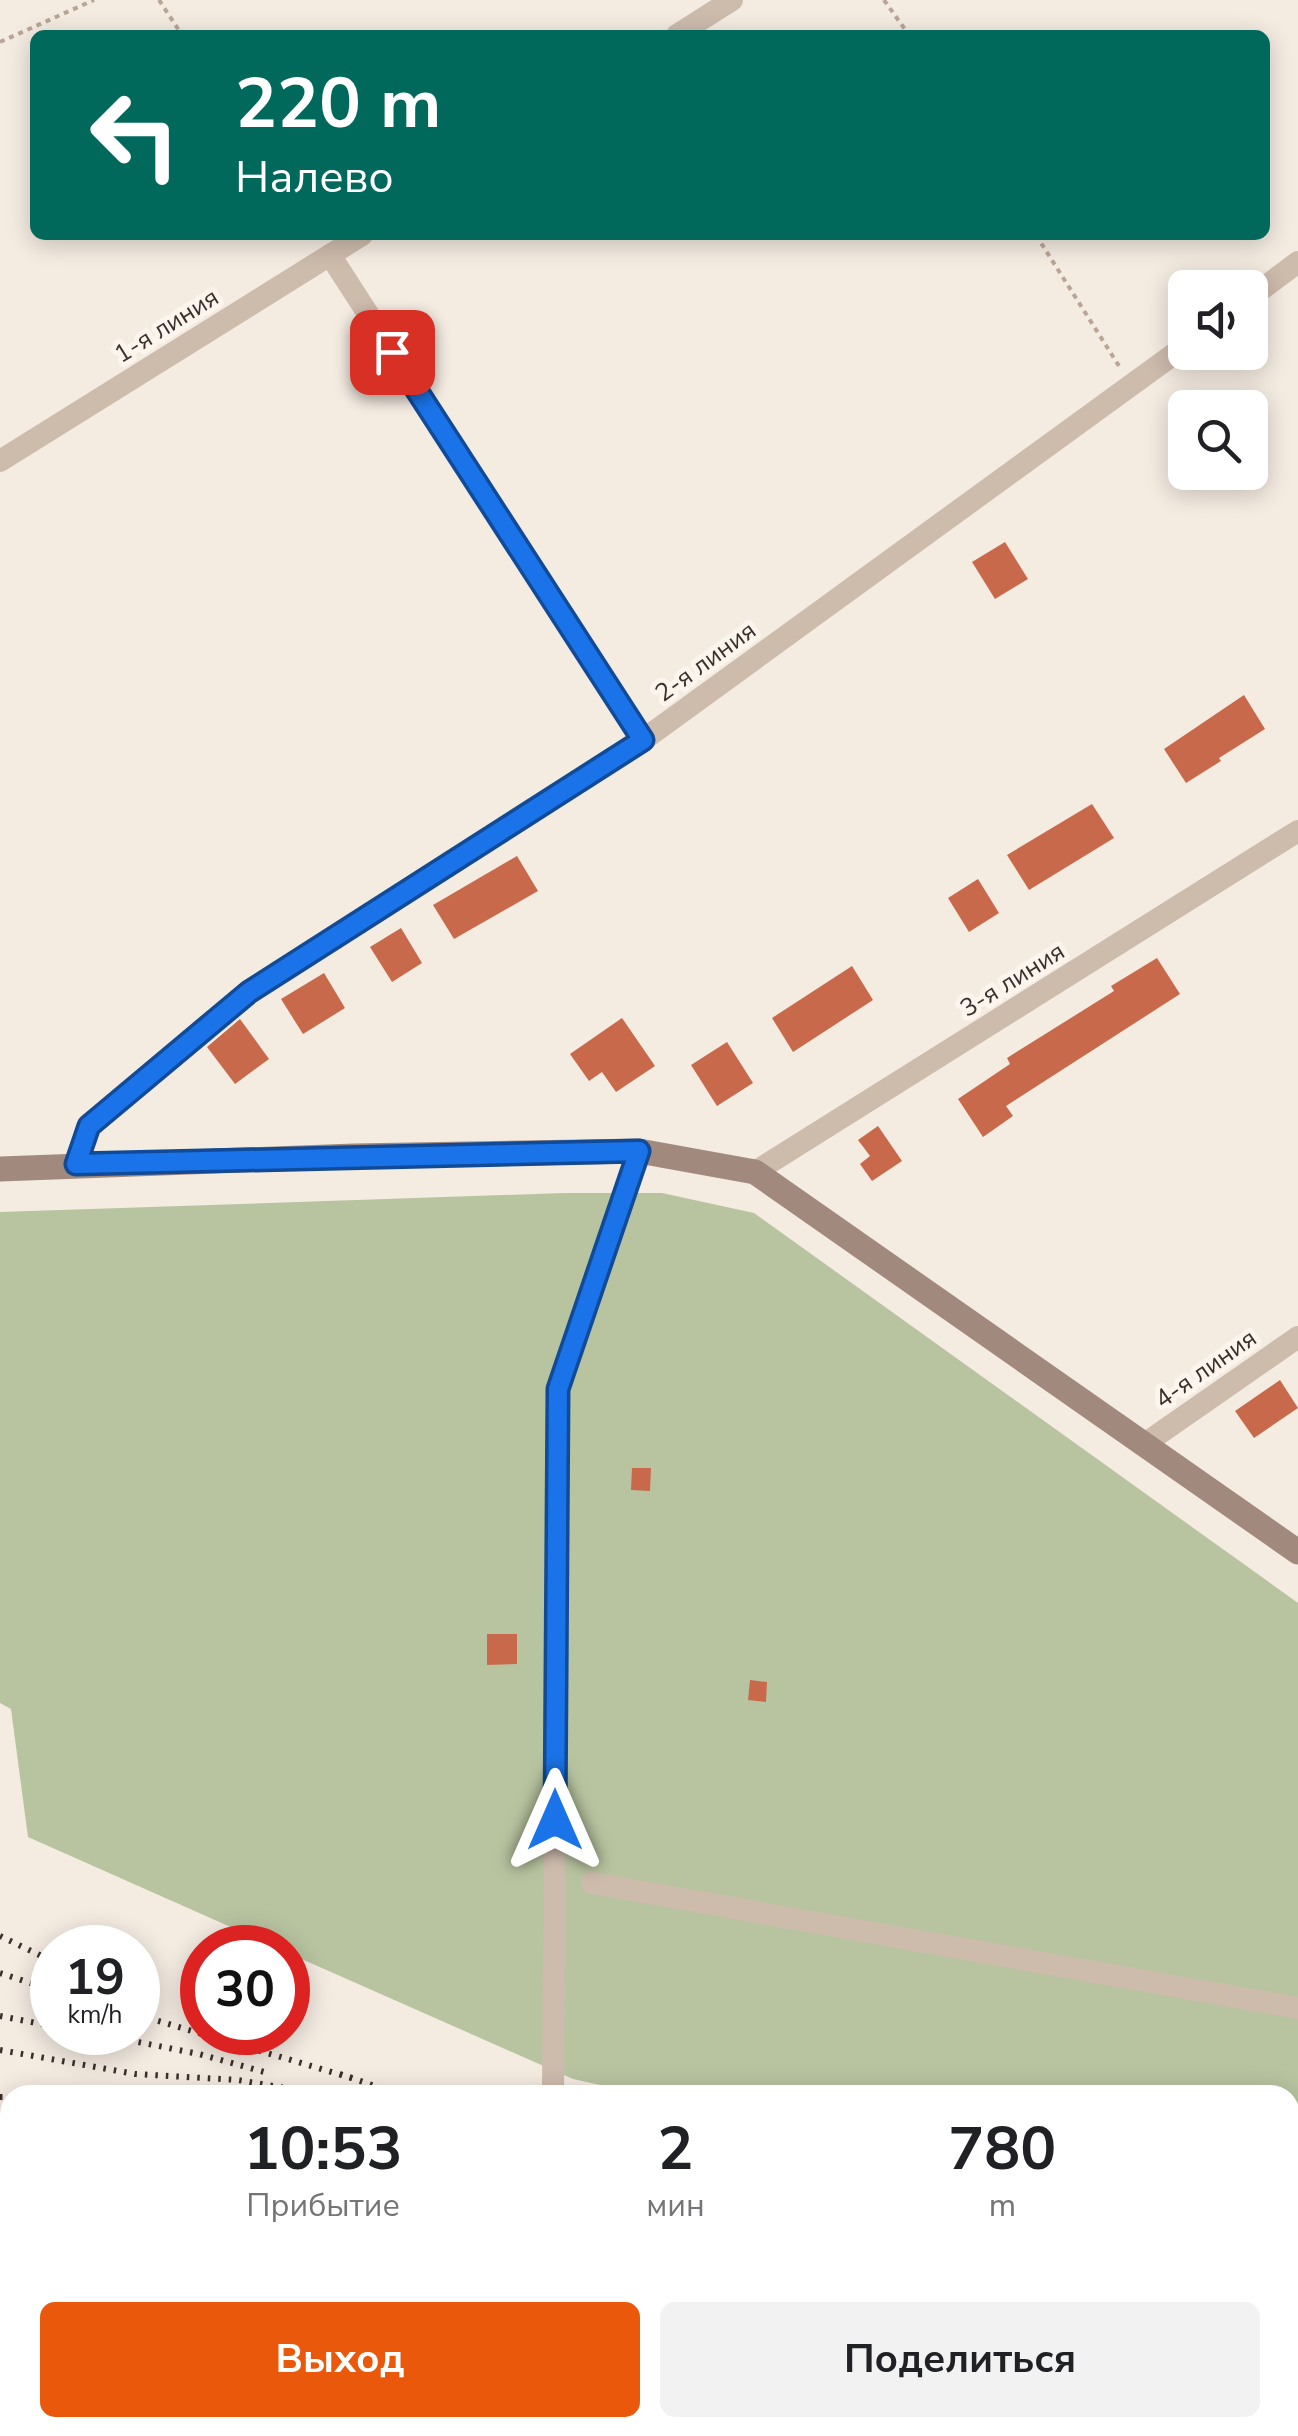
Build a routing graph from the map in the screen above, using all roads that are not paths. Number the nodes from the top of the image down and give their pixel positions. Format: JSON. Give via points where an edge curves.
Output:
{"nodes":[{"id":1,"x":732,"y":0,"type":"edge"},
{"id":2,"x":684,"y":30,"type":"edge"},
{"id":3,"x":354,"y":240,"type":"edge"},
{"id":4,"x":330,"y":255,"type":"junction"},
{"id":5,"x":1298,"y":262,"type":"edge"},
{"id":6,"x":1268,"y":284,"type":"edge"},
{"id":7,"x":1168,"y":359,"type":"edge"},
{"id":8,"x":0,"y":461,"type":"edge"},
{"id":9,"x":643,"y":740,"type":"junction"},
{"id":10,"x":1298,"y":831,"type":"edge"},
{"id":11,"x":639,"y":1151,"type":"junction"},
{"id":12,"x":76,"y":1164,"type":"junction"},
{"id":13,"x":0,"y":1169,"type":"edge"},
{"id":14,"x":755,"y":1172,"type":"junction"},
{"id":15,"x":1298,"y":1337,"type":"edge"},
{"id":16,"x":1143,"y":1445,"type":"junction"},
{"id":17,"x":1298,"y":1552,"type":"edge"},
{"id":18,"x":592,"y":1883,"type":"dead end"},
{"id":19,"x":1298,"y":2008,"type":"edge"},
{"id":20,"x":553,"y":2085,"type":"edge"}],
"edges":[{"from":1,"to":2,"type":"street"},
{"from":3,"to":4,"type":"street","name":"1-я линия"},
{"from":4,"to":8,"type":"street","name":"1-я линия"},
{"from":4,"to":9,"type":"street"},
{"from":5,"to":6,"type":"street"},
{"from":7,"to":9,"type":"street","name":"2-я линия"},
{"from":9,"to":12,"type":"street","name":"2-я линия","via":[[249,992],[89,1126]]},
{"from":10,"to":14,"type":"street","name":"3-я линия"},
{"from":11,"to":12,"type":"street"},
{"from":11,"to":14,"type":"street"},
{"from":11,"to":20,"type":"street","via":[[558,1389]]},
{"from":12,"to":13,"type":"street"},
{"from":14,"to":16,"type":"street"},
{"from":15,"to":16,"type":"street","name":"4-я линия"},
{"from":16,"to":17,"type":"street"},
{"from":18,"to":19,"type":"street"}]}
